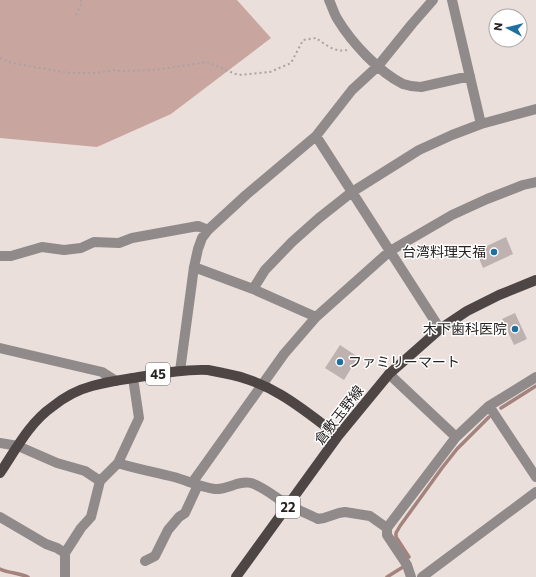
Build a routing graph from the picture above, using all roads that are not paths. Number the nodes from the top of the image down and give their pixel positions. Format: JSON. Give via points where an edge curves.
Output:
{"nodes":[{"id":1,"x":329,"y":0,"type":"edge"},
{"id":2,"x":433,"y":0,"type":"edge"},
{"id":3,"x":452,"y":0,"type":"edge"},
{"id":4,"x":378,"y":66,"type":"junction"},
{"id":5,"x":470,"y":76,"type":"junction"},
{"id":6,"x":536,"y":109,"type":"edge"},
{"id":7,"x":481,"y":124,"type":"junction"},
{"id":8,"x":316,"y":136,"type":"junction"},
{"id":9,"x":536,"y":182,"type":"edge"},
{"id":10,"x":352,"y":192,"type":"junction"},
{"id":11,"x":208,"y":230,"type":"junction"},
{"id":12,"x":390,"y":251,"type":"junction"},
{"id":13,"x":0,"y":256,"type":"edge"},
{"id":14,"x":194,"y":267,"type":"junction"},
{"id":15,"x":536,"y":280,"type":"edge"},
{"id":16,"x":253,"y":289,"type":"junction"},
{"id":17,"x":316,"y":317,"type":"junction"},
{"id":18,"x":440,"y":329,"type":"junction"},
{"id":19,"x":0,"y":348,"type":"edge"},
{"id":20,"x":180,"y":371,"type":"junction"},
{"id":21,"x":389,"y":374,"type":"junction"},
{"id":22,"x":536,"y":377,"type":"edge"},
{"id":23,"x":133,"y":378,"type":"junction"},
{"id":24,"x":116,"y":381,"type":"junction"},
{"id":25,"x":262,"y":384,"type":"junction"},
{"id":26,"x":490,"y":406,"type":"junction"},
{"id":27,"x":338,"y":436,"type":"junction"},
{"id":28,"x":456,"y":437,"type":"junction"},
{"id":29,"x":0,"y":443,"type":"edge"},
{"id":30,"x":18,"y":446,"type":"junction"},
{"id":31,"x":118,"y":463,"type":"junction"},
{"id":32,"x":0,"y":473,"type":"edge"},
{"id":33,"x":536,"y":477,"type":"edge"},
{"id":34,"x":100,"y":481,"type":"junction"},
{"id":35,"x":195,"y":484,"type":"junction"},
{"id":36,"x":536,"y":492,"type":"edge"},
{"id":37,"x":289,"y":505,"type":"junction"},
{"id":38,"x":0,"y":517,"type":"edge"},
{"id":39,"x":387,"y":528,"type":"junction"},
{"id":40,"x":65,"y":553,"type":"junction"},
{"id":41,"x":145,"y":561,"type":"dead end"},
{"id":42,"x":65,"y":577,"type":"edge"},
{"id":43,"x":236,"y":577,"type":"edge"},
{"id":44,"x":411,"y":577,"type":"edge"},
{"id":45,"x":422,"y":577,"type":"edge"}],
"edges":[{"from":1,"to":4,"type":"street","via":[[337,19]]},
{"from":2,"to":4,"type":"street"},
{"from":3,"to":5,"type":"street"},
{"from":4,"to":5,"type":"street","via":[[404,84],[414,87]]},
{"from":4,"to":8,"type":"street","via":[[352,90]]},
{"from":5,"to":7,"type":"street"},
{"from":6,"to":7,"type":"street"},
{"from":7,"to":10,"type":"street","via":[[419,150]]},
{"from":8,"to":10,"type":"street"},
{"from":8,"to":11,"type":"street"},
{"from":9,"to":12,"type":"street","via":[[487,199],[452,215]]},
{"from":10,"to":12,"type":"street"},
{"from":10,"to":16,"type":"street","via":[[292,242],[265,270]]},
{"from":11,"to":13,"type":"street","via":[[198,226],[132,238],[119,243],[94,242],[81,248],[64,250],[42,247],[11,256]]},
{"from":11,"to":14,"type":"street","via":[[202,238]]},
{"from":12,"to":17,"type":"street"},
{"from":12,"to":18,"type":"street"},
{"from":14,"to":16,"type":"street"},
{"from":14,"to":20,"type":"street"},
{"from":15,"to":18,"type":"main road","name":"倉敷玉野線","number":"22","via":[[499,295]]},
{"from":16,"to":17,"type":"street"},
{"from":17,"to":25,"type":"street"},
{"from":18,"to":21,"type":"main road","name":"倉敷玉野線","number":"22"},
{"from":19,"to":24,"type":"street","via":[[102,372]]},
{"from":20,"to":23,"type":"main road","number":"45"},
{"from":20,"to":25,"type":"main road","number":"45","via":[[208,370]]},
{"from":21,"to":27,"type":"main road","name":"倉敷玉野線","number":"22"},
{"from":21,"to":28,"type":"street"},
{"from":22,"to":26,"type":"street"},
{"from":23,"to":24,"type":"main road","number":"45"},
{"from":23,"to":31,"type":"street","via":[[139,418]]},
{"from":24,"to":30,"type":"main road","number":"45","via":[[92,386],[69,395],[36,420]]},
{"from":25,"to":27,"type":"main road","number":"45","via":[[284,396]]},
{"from":25,"to":35,"type":"street"},
{"from":26,"to":28,"type":"street"},
{"from":26,"to":33,"type":"street"},
{"from":27,"to":37,"type":"main road","name":"倉敷玉野線","number":"22"},
{"from":28,"to":39,"type":"street"},
{"from":29,"to":30,"type":"street"},
{"from":30,"to":32,"type":"main road","number":"45"},
{"from":30,"to":34,"type":"street","via":[[85,471]]},
{"from":31,"to":34,"type":"street"},
{"from":31,"to":35,"type":"street"},
{"from":34,"to":40,"type":"street","via":[[91,518],[81,528]]},
{"from":35,"to":37,"type":"street","via":[[216,489],[250,483]]},
{"from":35,"to":41,"type":"street","via":[[185,513],[168,530],[155,556]]},
{"from":36,"to":45,"type":"street"},
{"from":37,"to":39,"type":"street","via":[[318,519],[345,512],[370,516]]},
{"from":37,"to":43,"type":"main road","name":"倉敷玉野線","number":"22"},
{"from":38,"to":40,"type":"street"},
{"from":39,"to":44,"type":"street","via":[[387,535],[407,565]]},
{"from":40,"to":42,"type":"street"}]}
